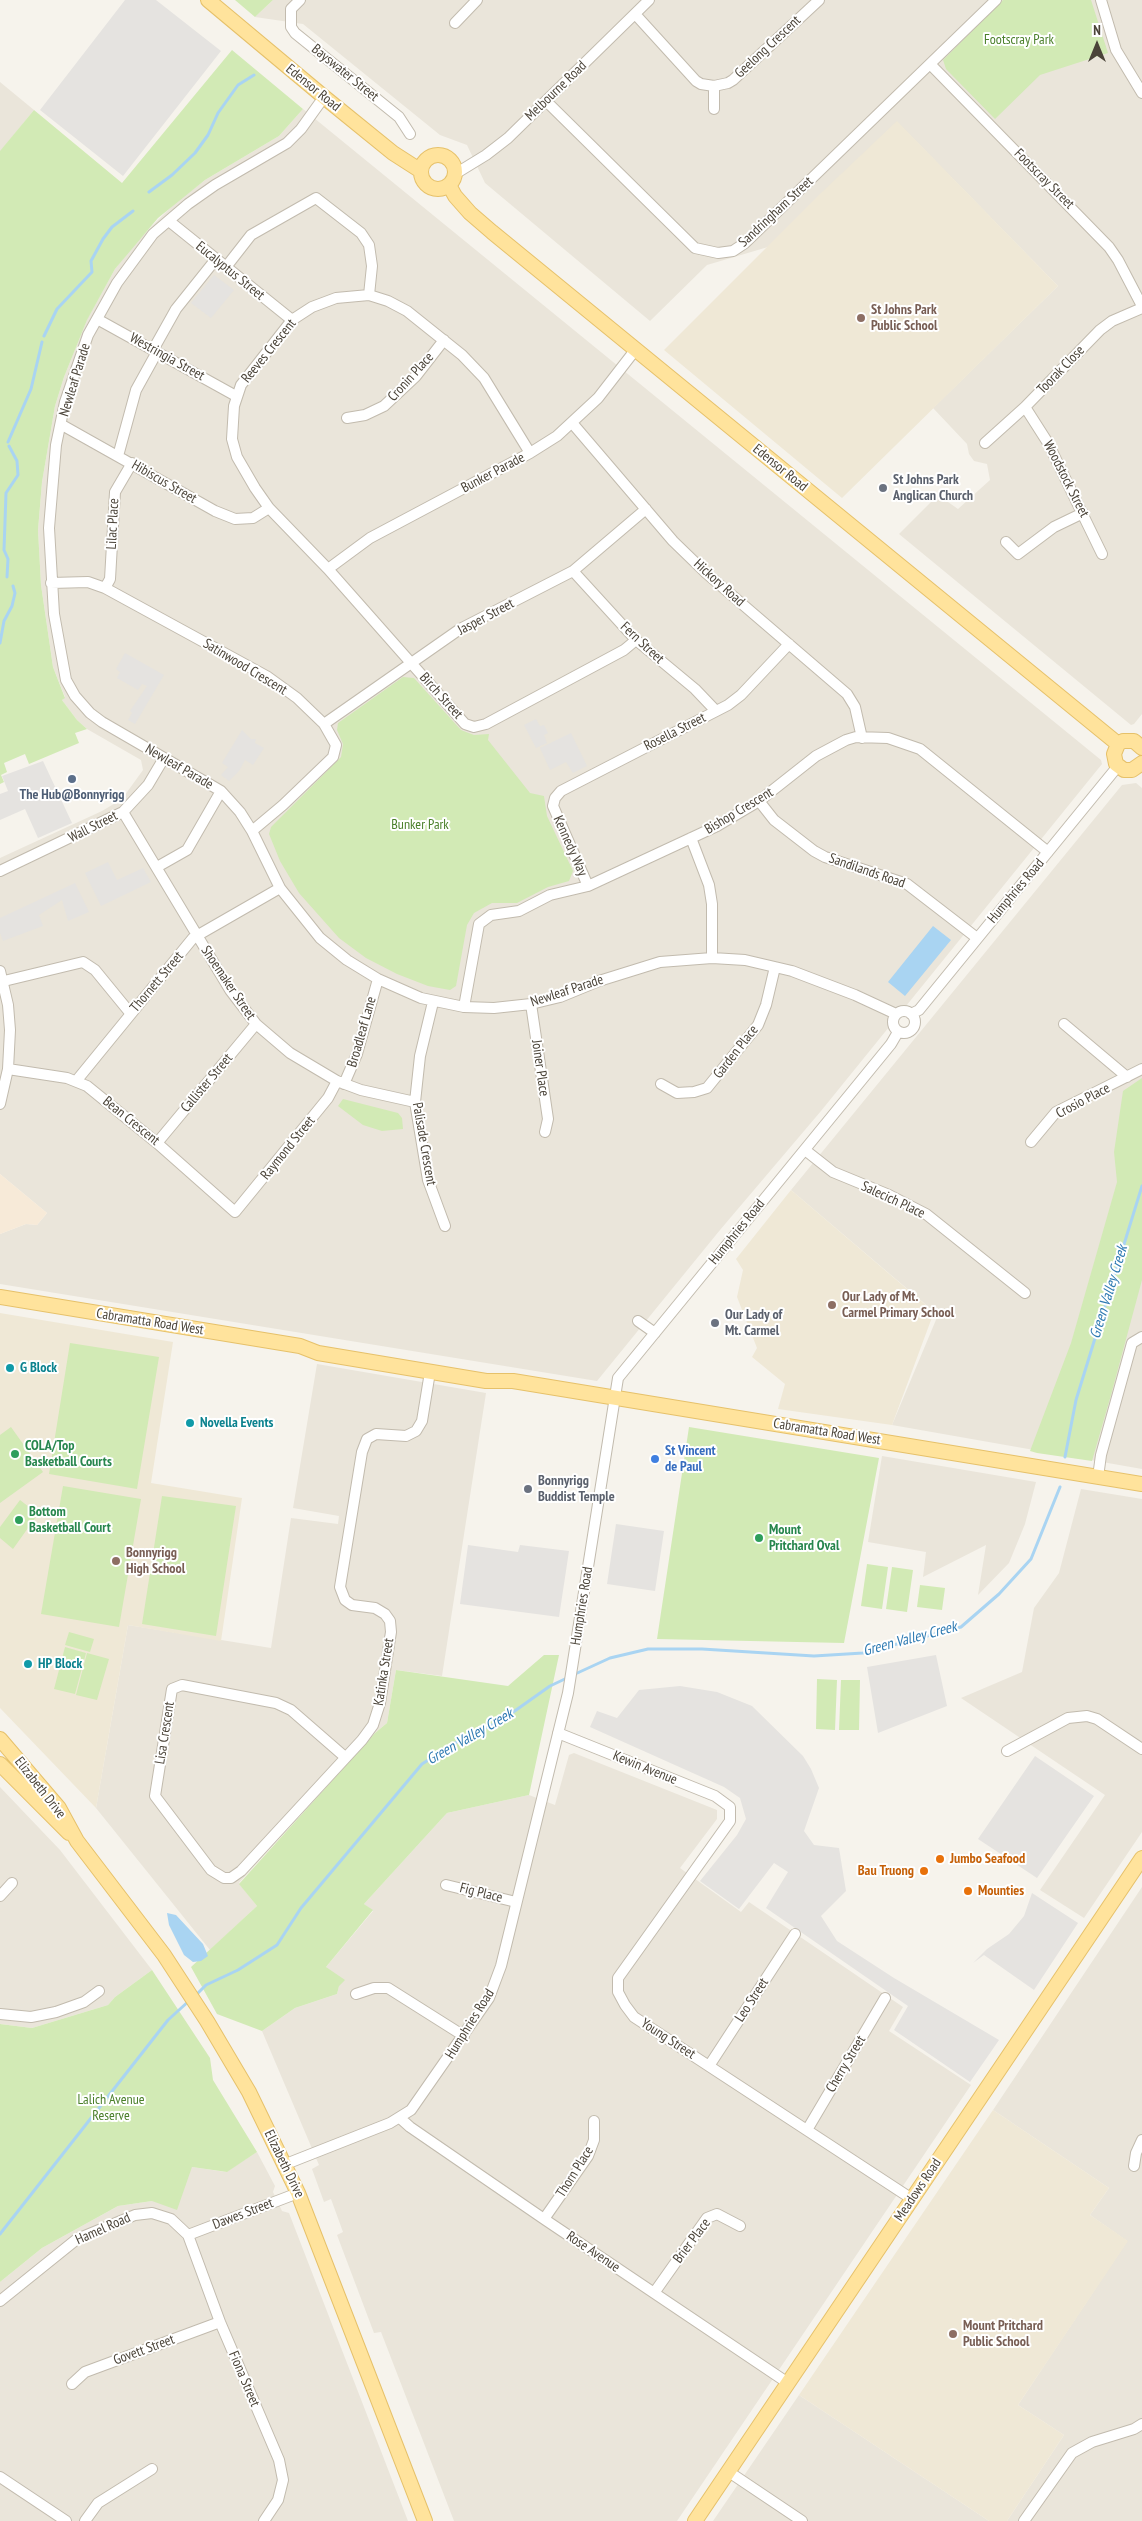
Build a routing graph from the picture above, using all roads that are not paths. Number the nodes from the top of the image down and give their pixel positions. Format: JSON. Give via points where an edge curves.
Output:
{"nodes":[{"id":1,"x":208,"y":0,"type":"edge"},
{"id":2,"x":300,"y":0,"type":"edge"},
{"id":3,"x":477,"y":0,"type":"edge"},
{"id":4,"x":649,"y":0,"type":"edge"},
{"id":5,"x":818,"y":0,"type":"edge"},
{"id":6,"x":996,"y":0,"type":"edge"},
{"id":7,"x":1101,"y":0,"type":"edge"},
{"id":8,"x":635,"y":14,"type":"junction"},
{"id":9,"x":455,"y":23,"type":"dead end"},
{"id":10,"x":930,"y":64,"type":"junction"},
{"id":11,"x":714,"y":86,"type":"junction"},
{"id":12,"x":1142,"y":94,"type":"edge"},
{"id":13,"x":324,"y":97,"type":"junction"},
{"id":14,"x":546,"y":101,"type":"junction"},
{"id":15,"x":714,"y":108,"type":"dead end"},
{"id":16,"x":410,"y":134,"type":"dead end"},
{"id":17,"x":421,"y":171,"type":"junction"},
{"id":18,"x":452,"y":179,"type":"junction"},
{"id":19,"x":170,"y":221,"type":"junction"},
{"id":20,"x":216,"y":259,"type":"junction"},
{"id":21,"x":226,"y":267,"type":"junction"},
{"id":22,"x":369,"y":295,"type":"junction"},
{"id":23,"x":1142,"y":307,"type":"edge"},
{"id":24,"x":97,"y":319,"type":"junction"},
{"id":25,"x":292,"y":320,"type":"junction"},
{"id":26,"x":444,"y":340,"type":"junction"},
{"id":27,"x":636,"y":349,"type":"junction"},
{"id":28,"x":155,"y":351,"type":"junction"},
{"id":29,"x":236,"y":396,"type":"junction"},
{"id":30,"x":1025,"y":407,"type":"junction"},
{"id":31,"x":347,"y":418,"type":"dead end"},
{"id":32,"x":573,"y":424,"type":"junction"},
{"id":33,"x":62,"y":425,"type":"junction"},
{"id":34,"x":985,"y":442,"type":"dead end"},
{"id":35,"x":530,"y":454,"type":"junction"},
{"id":36,"x":118,"y":456,"type":"junction"},
{"id":37,"x":132,"y":463,"type":"junction"},
{"id":38,"x":270,"y":508,"type":"junction"},
{"id":39,"x":646,"y":510,"type":"junction"},
{"id":40,"x":1083,"y":513,"type":"junction"},
{"id":41,"x":1006,"y":542,"type":"dead end"},
{"id":42,"x":1102,"y":554,"type":"dead end"},
{"id":43,"x":328,"y":569,"type":"junction"},
{"id":44,"x":573,"y":571,"type":"junction"},
{"id":45,"x":51,"y":583,"type":"junction"},
{"id":46,"x":105,"y":588,"type":"junction"},
{"id":47,"x":636,"y":640,"type":"junction"},
{"id":48,"x":789,"y":644,"type":"junction"},
{"id":49,"x":411,"y":664,"type":"junction"},
{"id":50,"x":716,"y":711,"type":"junction"},
{"id":51,"x":324,"y":724,"type":"junction"},
{"id":52,"x":862,"y":738,"type":"junction"},
{"id":53,"x":1141,"y":743,"type":"edge"},
{"id":54,"x":1118,"y":744,"type":"junction"},
{"id":55,"x":164,"y":758,"type":"junction"},
{"id":56,"x":1141,"y":765,"type":"edge"},
{"id":57,"x":1118,"y":766,"type":"junction"},
{"id":58,"x":221,"y":792,"type":"junction"},
{"id":59,"x":759,"y":801,"type":"junction"},
{"id":60,"x":553,"y":806,"type":"joint"},
{"id":61,"x":123,"y":812,"type":"junction"},
{"id":62,"x":252,"y":831,"type":"junction"},
{"id":63,"x":691,"y":838,"type":"junction"},
{"id":64,"x":1048,"y":852,"type":"junction"},
{"id":65,"x":157,"y":867,"type":"junction"},
{"id":66,"x":0,"y":871,"type":"edge"},
{"id":67,"x":588,"y":886,"type":"junction"},
{"id":68,"x":280,"y":888,"type":"junction"},
{"id":69,"x":198,"y":936,"type":"junction"},
{"id":70,"x":977,"y":938,"type":"junction"},
{"id":71,"x":712,"y":958,"type":"junction"},
{"id":72,"x":775,"y":966,"type":"junction"},
{"id":73,"x":0,"y":971,"type":"edge"},
{"id":74,"x":378,"y":979,"type":"junction"},
{"id":75,"x":4,"y":981,"type":"junction"},
{"id":76,"x":433,"y":1002,"type":"junction"},
{"id":77,"x":531,"y":1004,"type":"junction"},
{"id":78,"x":464,"y":1007,"type":"junction"},
{"id":79,"x":130,"y":1014,"type":"junction"},
{"id":80,"x":896,"y":1014,"type":"junction"},
{"id":81,"x":911,"y":1014,"type":"junction"},
{"id":82,"x":256,"y":1024,"type":"junction"},
{"id":83,"x":1064,"y":1024,"type":"dead end"},
{"id":84,"x":898,"y":1032,"type":"junction"},
{"id":85,"x":8,"y":1069,"type":"junction"},
{"id":86,"x":1142,"y":1069,"type":"edge"},
{"id":87,"x":1127,"y":1078,"type":"junction"},
{"id":88,"x":77,"y":1080,"type":"junction"},
{"id":89,"x":340,"y":1083,"type":"junction"},
{"id":90,"x":661,"y":1084,"type":"dead end"},
{"id":91,"x":415,"y":1102,"type":"junction"},
{"id":92,"x":0,"y":1104,"type":"edge"},
{"id":93,"x":545,"y":1132,"type":"dead end"},
{"id":94,"x":157,"y":1142,"type":"junction"},
{"id":95,"x":1031,"y":1142,"type":"dead end"},
{"id":96,"x":805,"y":1150,"type":"junction"},
{"id":97,"x":235,"y":1212,"type":"joint"},
{"id":98,"x":445,"y":1226,"type":"dead end"},
{"id":99,"x":1025,"y":1293,"type":"dead end"},
{"id":100,"x":0,"y":1297,"type":"edge"},
{"id":101,"x":638,"y":1321,"type":"dead end"},
{"id":102,"x":655,"y":1334,"type":"junction"},
{"id":103,"x":1142,"y":1337,"type":"edge"},
{"id":104,"x":300,"y":1346,"type":"junction"},
{"id":105,"x":430,"y":1372,"type":"junction"},
{"id":106,"x":513,"y":1381,"type":"junction"},
{"id":107,"x":615,"y":1398,"type":"junction"},
{"id":108,"x":1098,"y":1477,"type":"junction"},
{"id":109,"x":1142,"y":1484,"type":"edge"},
{"id":110,"x":558,"y":1733,"type":"junction"},
{"id":111,"x":0,"y":1739,"type":"edge"},
{"id":112,"x":1142,"y":1749,"type":"edge"},
{"id":113,"x":1007,"y":1751,"type":"dead end"},
{"id":114,"x":345,"y":1757,"type":"junction"},
{"id":115,"x":0,"y":1764,"type":"edge"},
{"id":116,"x":730,"y":1807,"type":"joint"},
{"id":117,"x":77,"y":1841,"type":"junction"},
{"id":118,"x":1142,"y":1858,"type":"edge"},
{"id":119,"x":231,"y":1878,"type":"joint"},
{"id":120,"x":12,"y":1883,"type":"dead end"},
{"id":121,"x":446,"y":1885,"type":"dead end"},
{"id":122,"x":0,"y":1896,"type":"edge"},
{"id":123,"x":516,"y":1902,"type":"junction"},
{"id":124,"x":795,"y":1934,"type":"dead end"},
{"id":125,"x":99,"y":1991,"type":"dead end"},
{"id":126,"x":356,"y":1994,"type":"dead end"},
{"id":127,"x":885,"y":1998,"type":"dead end"},
{"id":128,"x":0,"y":2014,"type":"edge"},
{"id":129,"x":464,"y":2036,"type":"junction"},
{"id":130,"x":710,"y":2066,"type":"junction"},
{"id":131,"x":400,"y":2118,"type":"junction"},
{"id":132,"x":594,"y":2121,"type":"dead end"},
{"id":133,"x":807,"y":2130,"type":"junction"},
{"id":134,"x":1142,"y":2140,"type":"edge"},
{"id":135,"x":286,"y":2164,"type":"junction"},
{"id":136,"x":1134,"y":2166,"type":"dead end"},
{"id":137,"x":298,"y":2193,"type":"junction"},
{"id":138,"x":912,"y":2199,"type":"junction"},
{"id":139,"x":544,"y":2219,"type":"junction"},
{"id":140,"x":740,"y":2226,"type":"dead end"},
{"id":141,"x":188,"y":2235,"type":"junction"},
{"id":142,"x":654,"y":2293,"type":"junction"},
{"id":143,"x":0,"y":2301,"type":"edge"},
{"id":144,"x":220,"y":2322,"type":"junction"},
{"id":145,"x":788,"y":2383,"type":"junction"},
{"id":146,"x":72,"y":2384,"type":"dead end"},
{"id":147,"x":1142,"y":2424,"type":"edge"},
{"id":148,"x":152,"y":2469,"type":"dead end"},
{"id":149,"x":729,"y":2472,"type":"junction"},
{"id":150,"x":0,"y":2478,"type":"edge"},
{"id":151,"x":66,"y":2521,"type":"edge"},
{"id":152,"x":85,"y":2521,"type":"edge"},
{"id":153,"x":264,"y":2521,"type":"edge"},
{"id":154,"x":425,"y":2521,"type":"edge"},
{"id":155,"x":695,"y":2521,"type":"edge"},
{"id":156,"x":802,"y":2521,"type":"edge"},
{"id":157,"x":1024,"y":2521,"type":"edge"}],
"edges":[{"from":1,"to":13,"type":"main road","name":"Edensor Road"},
{"from":2,"to":16,"type":"street","name":"Bayswater Street","via":[[291,9],[291,27],[295,33],[399,117]]},
{"from":3,"to":9,"type":"street"},
{"from":4,"to":8,"type":"street","name":"Melbourne Road"},
{"from":5,"to":11,"type":"street","name":"Geelong Crescent","via":[[733,80]]},
{"from":6,"to":10,"type":"street","name":"Sandringham Street"},
{"from":7,"to":12,"type":"street","via":[[1116,50]]},
{"from":8,"to":11,"type":"street","via":[[696,80]]},
{"from":8,"to":14,"type":"street","name":"Melbourne Road"},
{"from":10,"to":14,"type":"street","name":"Sandringham Street","via":[[745,243],[733,251],[718,254],[695,248]]},
{"from":10,"to":23,"type":"street","name":"Footscray Street","via":[[1108,246]]},
{"from":11,"to":15,"type":"street"},
{"from":13,"to":17,"type":"main road","name":"Edensor Road"},
{"from":13,"to":19,"type":"street","name":"Newleaf Parade","via":[[287,143],[215,185]]},
{"from":14,"to":18,"type":"street","name":"Melbourne Road","via":[[494,149]]},
{"from":17,"to":18,"type":"main road","via":[[424,182],[433,188],[438,189]]},
{"from":17,"to":18,"type":"main road","via":[[431,157],[442,156],[452,162]]},
{"from":18,"to":27,"type":"main road","name":"Edensor Road","via":[[454,196],[470,213]]},
{"from":19,"to":20,"type":"street","name":"Eucalyptus Street"},
{"from":19,"to":24,"type":"street","name":"Newleaf Parade","via":[[153,234],[135,257]]},
{"from":20,"to":21,"type":"street","name":"Eucalyptus Street"},
{"from":20,"to":28,"type":"street","via":[[176,309]]},
{"from":21,"to":22,"type":"street","via":[[251,235],[316,198],[361,233],[369,245],[372,266]]},
{"from":21,"to":25,"type":"street","name":"Eucalyptus Street"},
{"from":22,"to":25,"type":"street","name":"Reeves Crescent","via":[[336,298],[312,307]]},
{"from":22,"to":26,"type":"street","name":"Reeves Crescent","via":[[407,311]]},
{"from":23,"to":30,"type":"street","name":"Toorak Close","via":[[1100,330]]},
{"from":24,"to":28,"type":"street","name":"Westringia Street"},
{"from":24,"to":33,"type":"street","name":"Newleaf Parade","via":[[65,402]]},
{"from":25,"to":29,"type":"street","name":"Reeves Crescent"},
{"from":26,"to":31,"type":"street","name":"Cronin Place","via":[[416,376],[384,406],[364,416]]},
{"from":26,"to":35,"type":"street","name":"Reeves Crescent","via":[[484,378]]},
{"from":27,"to":32,"type":"street","name":"Bunker Parade","via":[[610,385]]},
{"from":27,"to":54,"type":"main road","name":"Edensor Road"},
{"from":28,"to":29,"type":"street","name":"Westringia Street"},
{"from":28,"to":36,"type":"street","via":[[136,390]]},
{"from":29,"to":38,"type":"street","name":"Reeves Crescent","via":[[232,439],[237,457],[244,473]]},
{"from":30,"to":34,"type":"street","name":"Toorak Close"},
{"from":30,"to":40,"type":"street","name":"Woodstock Street","via":[[1048,443]]},
{"from":32,"to":35,"type":"street","name":"Bunker Parade"},
{"from":32,"to":39,"type":"street","name":"Hickory Road"},
{"from":33,"to":36,"type":"street","name":"Hibiscus Street"},
{"from":33,"to":45,"type":"street","name":"Newleaf Parade","via":[[56,445],[51,498]]},
{"from":35,"to":43,"type":"street","name":"Bunker Parade","via":[[370,538]]},
{"from":36,"to":37,"type":"street","name":"Hibiscus Street"},
{"from":37,"to":38,"type":"street","name":"Hibiscus Street","via":[[235,519],[253,518]]},
{"from":37,"to":46,"type":"street","name":"Lilac Place","via":[[115,492],[110,579]]},
{"from":38,"to":43,"type":"street","name":"Reeves Crescent"},
{"from":39,"to":44,"type":"street","name":"Jasper Street"},
{"from":39,"to":48,"type":"street","name":"Hickory Road","via":[[706,573]]},
{"from":40,"to":41,"type":"street","via":[[1054,527],[1018,554]]},
{"from":40,"to":42,"type":"street","name":"Woodstock Street"},
{"from":43,"to":49,"type":"street","name":"Birch Street"},
{"from":44,"to":47,"type":"street","name":"Fern Street"},
{"from":44,"to":49,"type":"street","name":"Jasper Street","via":[[472,622]]},
{"from":45,"to":46,"type":"street","name":"Satinwood Crescent","via":[[88,582]]},
{"from":45,"to":55,"type":"street","name":"Newleaf Parade","via":[[66,680],[75,696],[96,718]]},
{"from":46,"to":51,"type":"street","name":"Satinwood Crescent","via":[[268,677]]},
{"from":47,"to":49,"type":"street","name":"Birch Street","via":[[624,650],[486,724],[474,727],[465,724]]},
{"from":47,"to":50,"type":"street","name":"Fern Street","via":[[695,689]]},
{"from":48,"to":50,"type":"street","name":"Rosella Street","via":[[741,695]]},
{"from":48,"to":52,"type":"street","name":"Hickory Road","via":[[847,694],[857,713]]},
{"from":49,"to":51,"type":"street","name":"Jasper Street"},
{"from":50,"to":60,"type":"street","name":"Rosella Street","via":[[561,791]]},
{"from":51,"to":62,"type":"street","name":"Satinwood Crescent","via":[[336,745],[333,757]]},
{"from":52,"to":59,"type":"street","name":"Bishop Crescent","via":[[830,746]]},
{"from":52,"to":64,"type":"street","name":"Bishop Crescent","via":[[888,738],[920,749]]},
{"from":53,"to":54,"type":"main road","via":[[1128,740]]},
{"from":54,"to":57,"type":"main road","via":[[1114,754]]},
{"from":55,"to":58,"type":"street","name":"Newleaf Parade"},
{"from":55,"to":61,"type":"street","name":"Wall Street","via":[[148,785]]},
{"from":56,"to":57,"type":"main road","via":[[1128,770]]},
{"from":57,"to":64,"type":"street","name":"Humphries Road"},
{"from":58,"to":62,"type":"street","name":"Newleaf Parade"},
{"from":58,"to":65,"type":"street","via":[[187,850]]},
{"from":59,"to":63,"type":"street","name":"Bishop Crescent"},
{"from":59,"to":70,"type":"street","name":"Sandilands Road","via":[[774,820],[814,851],[907,884]]},
{"from":60,"to":67,"type":"street","name":"Kennedy Way"},
{"from":61,"to":65,"type":"street","name":"Shoemaker Street"},
{"from":61,"to":66,"type":"street","name":"Wall Street"},
{"from":62,"to":68,"type":"street","name":"Newleaf Parade"},
{"from":63,"to":67,"type":"street","name":"Bishop Crescent"},
{"from":63,"to":71,"type":"street","via":[[711,895]]},
{"from":64,"to":70,"type":"street","name":"Humphries Road"},
{"from":65,"to":69,"type":"street","name":"Shoemaker Street"},
{"from":67,"to":78,"type":"street","name":"Bishop Crescent","via":[[550,895],[519,911],[491,916],[479,924]]},
{"from":68,"to":69,"type":"street","name":"Thornett Street"},
{"from":68,"to":74,"type":"street","name":"Newleaf Parade","via":[[320,938]]},
{"from":69,"to":79,"type":"street","name":"Thornett Street"},
{"from":69,"to":82,"type":"street","name":"Shoemaker Street","via":[[230,990]]},
{"from":70,"to":81,"type":"street","name":"Humphries Road","via":[[919,1010]]},
{"from":71,"to":72,"type":"street","name":"Newleaf Parade"},
{"from":71,"to":77,"type":"street","name":"Newleaf Parade","via":[[660,962]]},
{"from":72,"to":80,"type":"street","name":"Newleaf Parade","via":[[812,977]]},
{"from":72,"to":90,"type":"street","name":"Garden Place","via":[[758,1025],[707,1088],[677,1093]]},
{"from":73,"to":75,"type":"street"},
{"from":74,"to":76,"type":"street","name":"Newleaf Parade"},
{"from":74,"to":89,"type":"street","name":"Broadleaf Lane","via":[[357,1054]]},
{"from":75,"to":79,"type":"street","via":[[82,962],[95,970]]},
{"from":75,"to":85,"type":"street","via":[[10,1030]]},
{"from":76,"to":78,"type":"street","name":"Newleaf Parade"},
{"from":76,"to":91,"type":"street","name":"Palisade Crescent","via":[[420,1056]]},
{"from":77,"to":78,"type":"street","name":"Newleaf Parade"},
{"from":77,"to":93,"type":"street","name":"Joiner Place","via":[[548,1120]]},
{"from":79,"to":88,"type":"street","name":"Thornett Street"},
{"from":80,"to":81,"type":"street","via":[[902,1011]]},
{"from":80,"to":84,"type":"street","via":[[893,1024]]},
{"from":81,"to":84,"type":"street","via":[[915,1023],[912,1030]]},
{"from":82,"to":89,"type":"street","name":"Shoemaker Street","via":[[290,1054]]},
{"from":82,"to":94,"type":"street","name":"Callister Street"},
{"from":83,"to":87,"type":"street"},
{"from":84,"to":96,"type":"street","name":"Humphries Road"},
{"from":85,"to":88,"type":"street","name":"Bean Crescent"},
{"from":85,"to":92,"type":"street"},
{"from":86,"to":87,"type":"street","name":"Crosio Place"},
{"from":87,"to":95,"type":"street","name":"Crosio Place","via":[[1056,1112]]},
{"from":88,"to":94,"type":"street","name":"Bean Crescent"},
{"from":89,"to":91,"type":"street","name":"Shoemaker Street"},
{"from":89,"to":97,"type":"street","name":"Raymond Street"},
{"from":91,"to":98,"type":"street","name":"Palisade Crescent","via":[[428,1180]]},
{"from":94,"to":97,"type":"street","name":"Bean Crescent"},
{"from":96,"to":99,"type":"street","name":"Salecich Place","via":[[832,1172],[926,1214]]},
{"from":96,"to":102,"type":"street","name":"Humphries Road"},
{"from":100,"to":104,"type":"main road","name":"Cabramatta Road West"},
{"from":101,"to":102,"type":"street"},
{"from":102,"to":107,"type":"street","name":"Humphries Road","via":[[620,1375]]},
{"from":103,"to":108,"type":"street","via":[[1132,1344],[1101,1455]]},
{"from":104,"to":105,"type":"main road","name":"Cabramatta Road West","via":[[318,1353]]},
{"from":104,"to":106,"type":"main road","name":"Cabramatta Road West","via":[[319,1344],[489,1372]]},
{"from":105,"to":106,"type":"main road","name":"Cabramatta Road West","via":[[486,1381]]},
{"from":105,"to":114,"type":"street","name":"Katinka Street","via":[[422,1421],[416,1431],[406,1436],[376,1434],[367,1438],[362,1452],[340,1587],[345,1600],[352,1605],[375,1608],[385,1614],[390,1621],[391,1632],[378,1713],[373,1725]]},
{"from":106,"to":107,"type":"main road","name":"Cabramatta Road West"},
{"from":107,"to":108,"type":"main road","name":"Cabramatta Road West"},
{"from":107,"to":110,"type":"street","name":"Humphries Road","via":[[568,1693]]},
{"from":108,"to":109,"type":"main road","name":"Cabramatta Road West"},
{"from":110,"to":116,"type":"street","name":"Kewin Avenue","via":[[714,1796]]},
{"from":110,"to":123,"type":"street","name":"Humphries Road"},
{"from":111,"to":117,"type":"main road","name":"Elizabeth Drive","via":[[59,1808]]},
{"from":112,"to":113,"type":"street","via":[[1097,1719],[1087,1716],[1068,1718]]},
{"from":114,"to":119,"type":"street","name":"Katinka Street"},
{"from":114,"to":119,"type":"street","name":"Lisa Crescent","via":[[291,1710],[276,1703],[182,1685],[172,1689],[154,1796],[211,1870],[224,1878]]},
{"from":115,"to":117,"type":"main road","name":"Elizabeth Drive"},
{"from":116,"to":130,"type":"street","name":"Young Street","via":[[730,1821],[618,1978],[618,1992],[634,2017]]},
{"from":117,"to":135,"type":"main road","name":"Elizabeth Drive","via":[[185,1986]]},
{"from":118,"to":138,"type":"main road","name":"Meadows Road"},
{"from":120,"to":122,"type":"street"},
{"from":121,"to":123,"type":"street","name":"Fig Place"},
{"from":123,"to":129,"type":"street","name":"Humphries Road","via":[[489,1998]]},
{"from":124,"to":130,"type":"street","name":"Leo Street"},
{"from":125,"to":128,"type":"street","via":[[84,2002],[56,2012],[31,2017]]},
{"from":126,"to":129,"type":"street","via":[[374,1988],[388,1988]]},
{"from":127,"to":133,"type":"street","name":"Cherry Street"},
{"from":129,"to":131,"type":"street","name":"Humphries Road","via":[[422,2098]]},
{"from":130,"to":133,"type":"street","name":"Young Street"},
{"from":131,"to":135,"type":"street","name":"Humphries Road"},
{"from":131,"to":139,"type":"street","name":"Rose Avenue"},
{"from":132,"to":139,"type":"street","name":"Thorn Place","via":[[594,2140],[588,2156]]},
{"from":133,"to":138,"type":"street","name":"Young Street"},
{"from":134,"to":136,"type":"street"},
{"from":135,"to":137,"type":"main road","name":"Elizabeth Drive"},
{"from":137,"to":141,"type":"street","name":"Dawes Street"},
{"from":137,"to":154,"type":"main road","name":"Elizabeth Drive"},
{"from":138,"to":145,"type":"main road","name":"Meadows Road"},
{"from":139,"to":142,"type":"street","name":"Rose Avenue"},
{"from":140,"to":142,"type":"street","name":"Brier Place","via":[[716,2214],[707,2218]]},
{"from":141,"to":143,"type":"street","name":"Hamel Road","via":[[171,2219],[152,2213],[135,2215],[77,2239]]},
{"from":141,"to":144,"type":"street","name":"Fiona Street"},
{"from":142,"to":145,"type":"street","name":"Rose Avenue"},
{"from":144,"to":146,"type":"street","name":"Govett Street","via":[[85,2372]]},
{"from":144,"to":153,"type":"street","name":"Fiona Street","via":[[279,2460],[283,2480],[278,2500]]},
{"from":145,"to":149,"type":"main road","name":"Meadows Road"},
{"from":147,"to":157,"type":"street","via":[[1092,2442],[1072,2453]]},
{"from":148,"to":152,"type":"street","via":[[98,2503]]},
{"from":149,"to":155,"type":"main road","name":"Meadows Road"},
{"from":149,"to":156,"type":"street"},
{"from":150,"to":151,"type":"street"}]}
